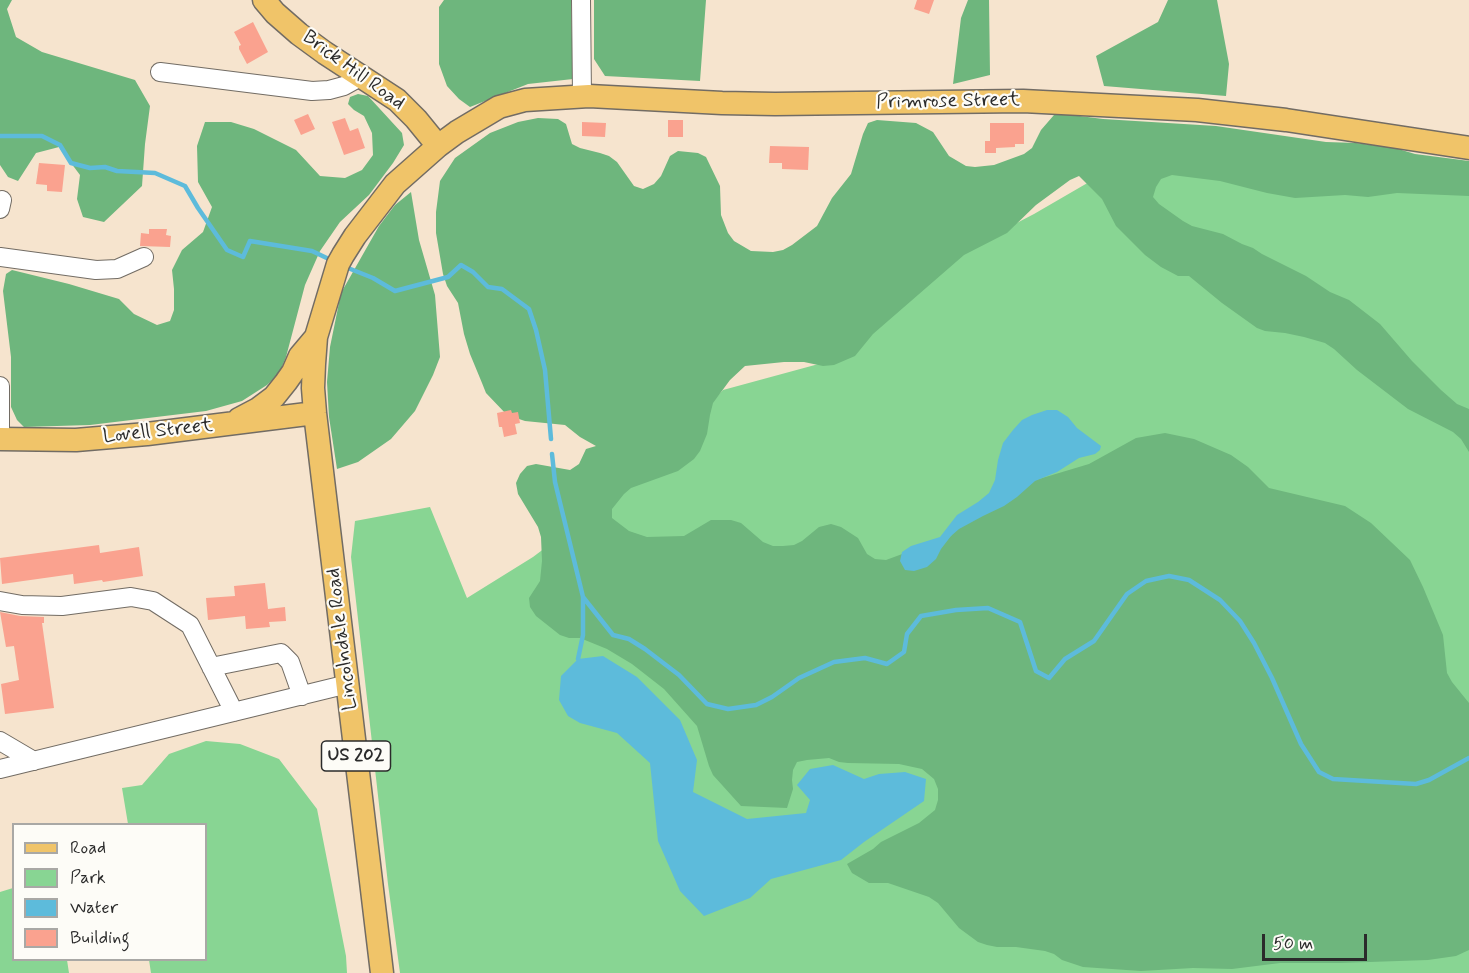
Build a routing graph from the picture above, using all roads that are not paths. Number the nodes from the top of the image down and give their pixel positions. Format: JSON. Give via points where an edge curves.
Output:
{"nodes":[{"id":1,"x":264,"y":0,"type":"edge"},
{"id":2,"x":581,"y":0,"type":"edge"},
{"id":3,"x":160,"y":72,"type":"dead end"},
{"id":4,"x":362,"y":76,"type":"junction"},
{"id":5,"x":582,"y":96,"type":"junction"},
{"id":6,"x":438,"y":146,"type":"junction"},
{"id":7,"x":1469,"y":148,"type":"edge"},
{"id":8,"x":144,"y":257,"type":"dead end"},
{"id":9,"x":0,"y":258,"type":"edge"},
{"id":10,"x":316,"y":337,"type":"junction"},
{"id":11,"x":0,"y":386,"type":"edge"},
{"id":12,"x":315,"y":413,"type":"junction"},
{"id":13,"x":216,"y":426,"type":"junction"},
{"id":14,"x":0,"y":439,"type":"edge"},
{"id":15,"x":0,"y":601,"type":"edge"},
{"id":16,"x":211,"y":667,"type":"junction"},
{"id":17,"x":348,"y":684,"type":"junction"},
{"id":18,"x":302,"y":696,"type":"junction"},
{"id":19,"x":234,"y":712,"type":"junction"},
{"id":20,"x":0,"y":741,"type":"edge"},
{"id":21,"x":34,"y":761,"type":"junction"},
{"id":22,"x":0,"y":769,"type":"edge"},
{"id":23,"x":382,"y":973,"type":"edge"}],
"edges":[{"from":1,"to":4,"type":"main road","name":"Brick Hill Road","via":[[299,34]]},
{"from":2,"to":5,"type":"street"},
{"from":3,"to":4,"type":"street","via":[[312,91],[344,86]]},
{"from":4,"to":6,"type":"main road","name":"Brick Hill Road","via":[[397,100]]},
{"from":5,"to":6,"type":"main road","name":"Primrose Street","via":[[525,100],[499,107]]},
{"from":5,"to":7,"type":"main road","name":"Primrose Street","via":[[775,104],[1023,101],[1197,110]]},
{"from":6,"to":10,"type":"main road","name":"Primrose Street","via":[[395,184],[355,236],[338,264]]},
{"from":8,"to":9,"type":"street","via":[[117,269],[96,270]]},
{"from":10,"to":12,"type":"main road","name":"Lincolndale Road"},
{"from":10,"to":13,"type":"main road","via":[[274,397],[250,414]]},
{"from":11,"to":14,"type":"street"},
{"from":12,"to":13,"type":"main road","name":"Lovell Street"},
{"from":12,"to":17,"type":"main road","name":"Lincolndale Road","number":"US 202"},
{"from":13,"to":14,"type":"main road","name":"Lovell Street","via":[[76,440]]},
{"from":15,"to":16,"type":"street","via":[[62,606],[131,597],[153,601],[190,625]]},
{"from":16,"to":18,"type":"street","via":[[281,653],[290,662]]},
{"from":16,"to":19,"type":"street"},
{"from":17,"to":18,"type":"street"},
{"from":17,"to":23,"type":"main road","name":"Lincolndale Road","number":"US 202"},
{"from":18,"to":19,"type":"street"},
{"from":19,"to":21,"type":"street"},
{"from":20,"to":21,"type":"street"},
{"from":21,"to":22,"type":"street"}]}
